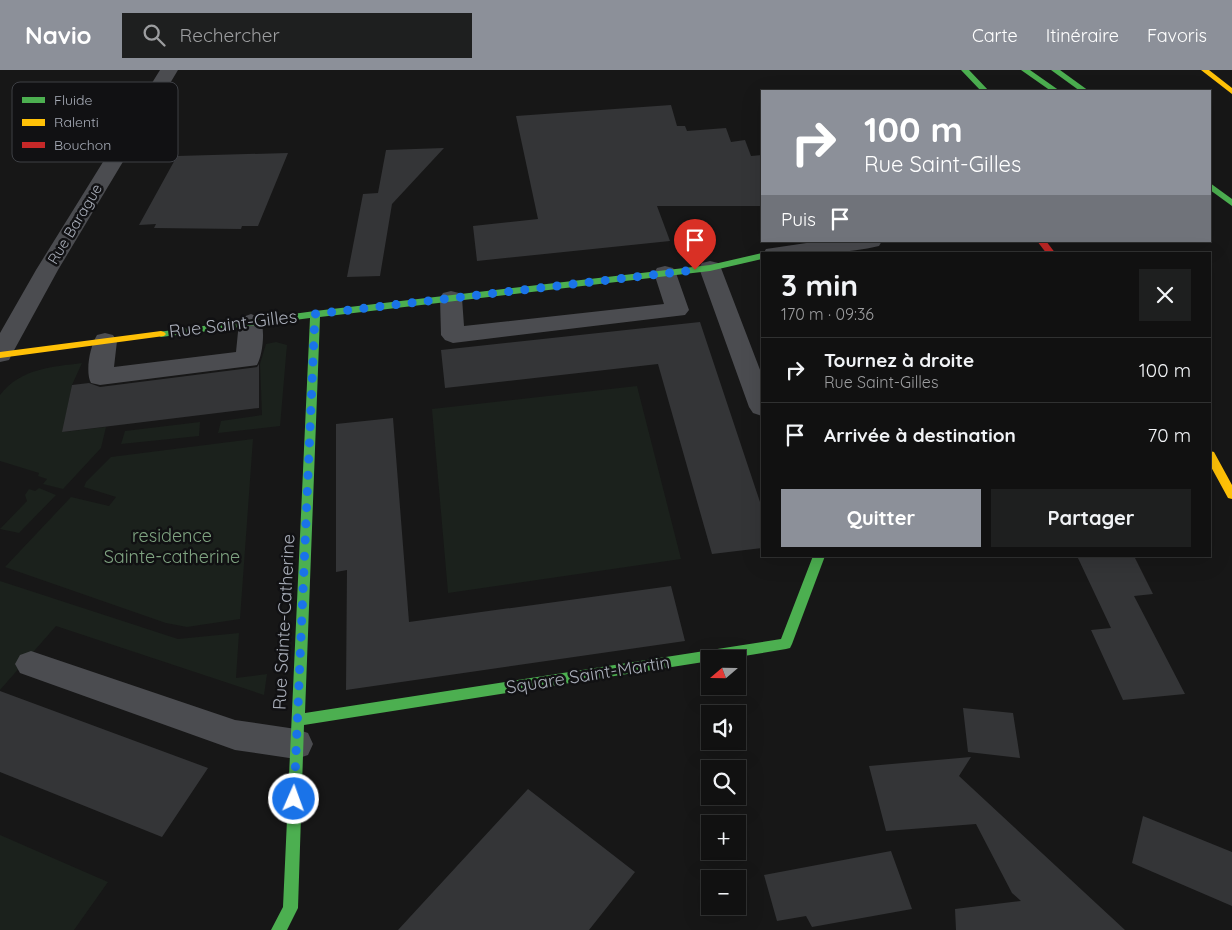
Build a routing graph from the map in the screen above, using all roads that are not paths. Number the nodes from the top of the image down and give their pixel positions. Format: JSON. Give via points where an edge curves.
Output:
{"nodes":[{"id":1,"x":169,"y":70,"type":"edge"},
{"id":2,"x":965,"y":70,"type":"edge"},
{"id":3,"x":1024,"y":70,"type":"edge"},
{"id":4,"x":1055,"y":70,"type":"edge"},
{"id":5,"x":1205,"y":70,"type":"edge"},
{"id":6,"x":162,"y":82,"type":"edge"},
{"id":7,"x":984,"y":90,"type":"edge"},
{"id":8,"x":1054,"y":90,"type":"edge"},
{"id":9,"x":1084,"y":90,"type":"edge"},
{"id":10,"x":1232,"y":92,"type":"edge"},
{"id":11,"x":113,"y":162,"type":"edge"},
{"id":12,"x":1211,"y":187,"type":"edge"},
{"id":13,"x":1211,"y":192,"type":"edge"},
{"id":14,"x":1230,"y":201,"type":"edge"},
{"id":15,"x":864,"y":242,"type":"edge"},
{"id":16,"x":1042,"y":242,"type":"edge"},
{"id":17,"x":789,"y":252,"type":"edge"},
{"id":18,"x":1050,"y":252,"type":"edge"},
{"id":19,"x":761,"y":256,"type":"edge"},
{"id":20,"x":710,"y":268,"type":"junction"},
{"id":21,"x":665,"y":273,"type":"junction"},
{"id":22,"x":451,"y":298,"type":"junction"},
{"id":23,"x":315,"y":314,"type":"junction"},
{"id":24,"x":251,"y":322,"type":"junction"},
{"id":25,"x":105,"y":341,"type":"junction"},
{"id":26,"x":0,"y":354,"type":"edge"},
{"id":27,"x":761,"y":404,"type":"edge"},
{"id":28,"x":1211,"y":457,"type":"edge"},
{"id":29,"x":1232,"y":495,"type":"edge"},
{"id":30,"x":818,"y":557,"type":"edge"},
{"id":31,"x":31,"y":664,"type":"dead end"},
{"id":32,"x":297,"y":732,"type":"junction"},
{"id":33,"x":279,"y":930,"type":"edge"}],
"edges":[{"from":1,"to":6,"type":"street","name":"Rue Barague"},
{"from":2,"to":7,"type":"main road"},
{"from":3,"to":8,"type":"main road"},
{"from":4,"to":9,"type":"main road"},
{"from":5,"to":10,"type":"main road"},
{"from":11,"to":26,"type":"street","name":"Rue Barague"},
{"from":12,"to":14,"type":"main road"},
{"from":13,"to":14,"type":"main road"},
{"from":15,"to":17,"type":"street"},
{"from":16,"to":18,"type":"main road"},
{"from":19,"to":20,"type":"main road","name":"Rue Saint-Gilles"},
{"from":20,"to":21,"type":"main road","name":"Rue Saint-Gilles"},
{"from":20,"to":27,"type":"street"},
{"from":21,"to":22,"type":"main road","name":"Rue Saint-Gilles"},
{"from":21,"to":22,"type":"street","via":[[677,310],[453,335]]},
{"from":22,"to":23,"type":"main road","name":"Rue Saint-Gilles"},
{"from":23,"to":24,"type":"main road","name":"Rue Saint-Gilles"},
{"from":23,"to":32,"type":"main road","name":"Rue Sainte-Catherine"},
{"from":24,"to":25,"type":"main road","name":"Rue Saint-Gilles"},
{"from":24,"to":25,"type":"street","via":[[248,359],[100,377]]},
{"from":25,"to":26,"type":"main road","name":"Rue Saint-Gilles"},
{"from":28,"to":29,"type":"main road"},
{"from":30,"to":32,"type":"main road","name":"Square Saint-Martin","via":[[786,644]]},
{"from":31,"to":32,"type":"street","via":[[235,735]]},
{"from":32,"to":33,"type":"main road","name":"Rue Sainte-Catherine","via":[[290,908]]}]}
